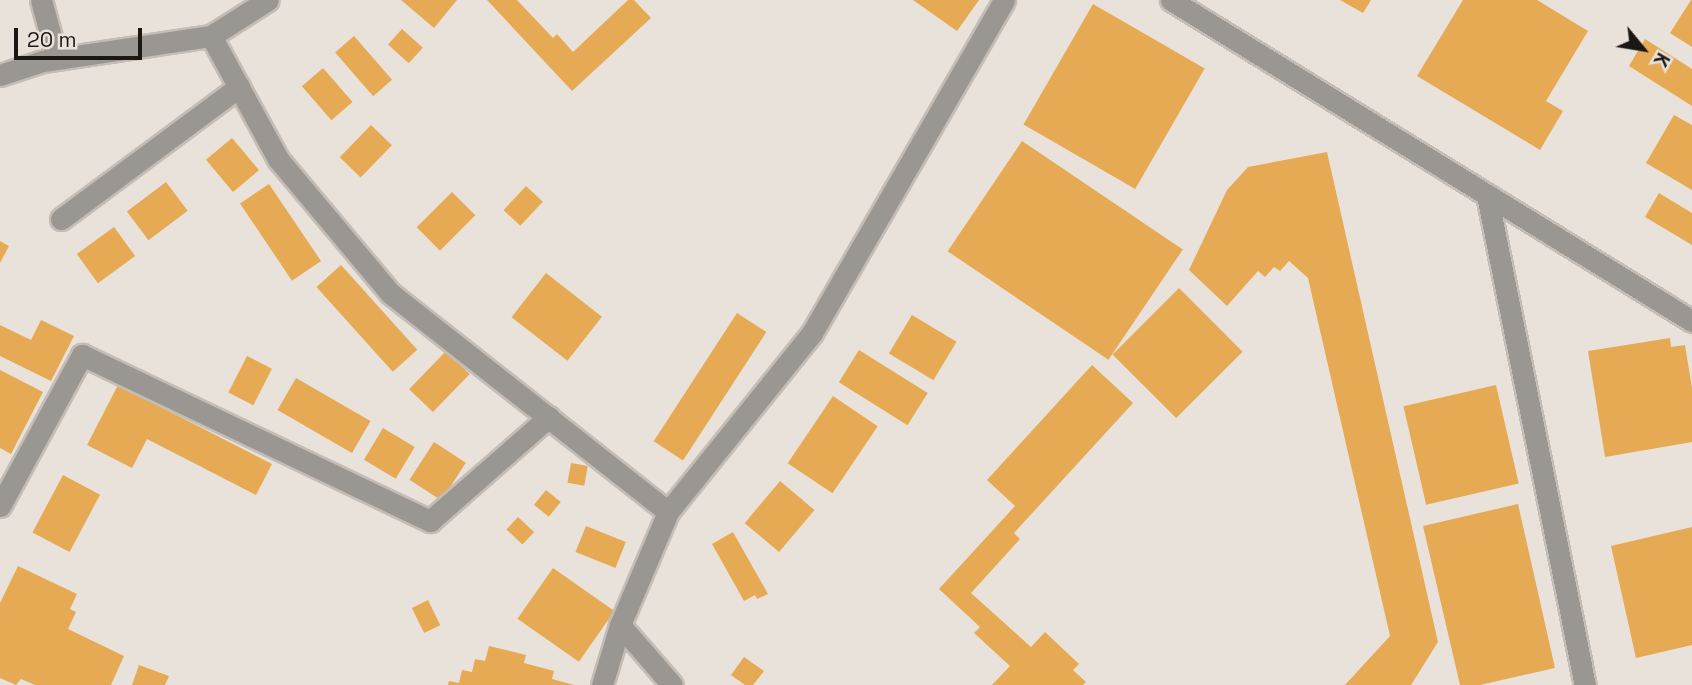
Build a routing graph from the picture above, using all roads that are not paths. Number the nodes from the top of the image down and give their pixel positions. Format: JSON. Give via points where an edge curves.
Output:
{"nodes":[{"id":1,"x":41,"y":0,"type":"edge"},
{"id":2,"x":268,"y":0,"type":"edge"},
{"id":3,"x":1004,"y":0,"type":"edge"},
{"id":4,"x":1171,"y":0,"type":"edge"},
{"id":5,"x":211,"y":36,"type":"junction"},
{"id":6,"x":57,"y":59,"type":"junction"},
{"id":7,"x":0,"y":75,"type":"edge"},
{"id":8,"x":239,"y":87,"type":"junction"},
{"id":9,"x":1488,"y":195,"type":"junction"},
{"id":10,"x":61,"y":219,"type":"dead end"},
{"id":11,"x":1689,"y":313,"type":"edge"},
{"id":12,"x":549,"y":417,"type":"junction"},
{"id":13,"x":0,"y":506,"type":"edge"},
{"id":14,"x":667,"y":512,"type":"junction"},
{"id":15,"x":620,"y":625,"type":"junction"},
{"id":16,"x":601,"y":685,"type":"edge"},
{"id":17,"x":672,"y":685,"type":"edge"},
{"id":18,"x":1585,"y":685,"type":"edge"}],
"edges":[{"from":1,"to":6,"type":"street"},
{"from":2,"to":5,"type":"street"},
{"from":3,"to":14,"type":"street","via":[[812,333]]},
{"from":4,"to":9,"type":"street"},
{"from":5,"to":6,"type":"street"},
{"from":5,"to":8,"type":"street"},
{"from":6,"to":7,"type":"street"},
{"from":8,"to":10,"type":"street"},
{"from":8,"to":12,"type":"street","via":[[278,159],[390,293]]},
{"from":9,"to":11,"type":"street"},
{"from":9,"to":18,"type":"street"},
{"from":12,"to":13,"type":"street","via":[[430,521],[82,355]]},
{"from":12,"to":14,"type":"street"},
{"from":14,"to":15,"type":"street"},
{"from":15,"to":16,"type":"street"},
{"from":15,"to":17,"type":"street"}]}
